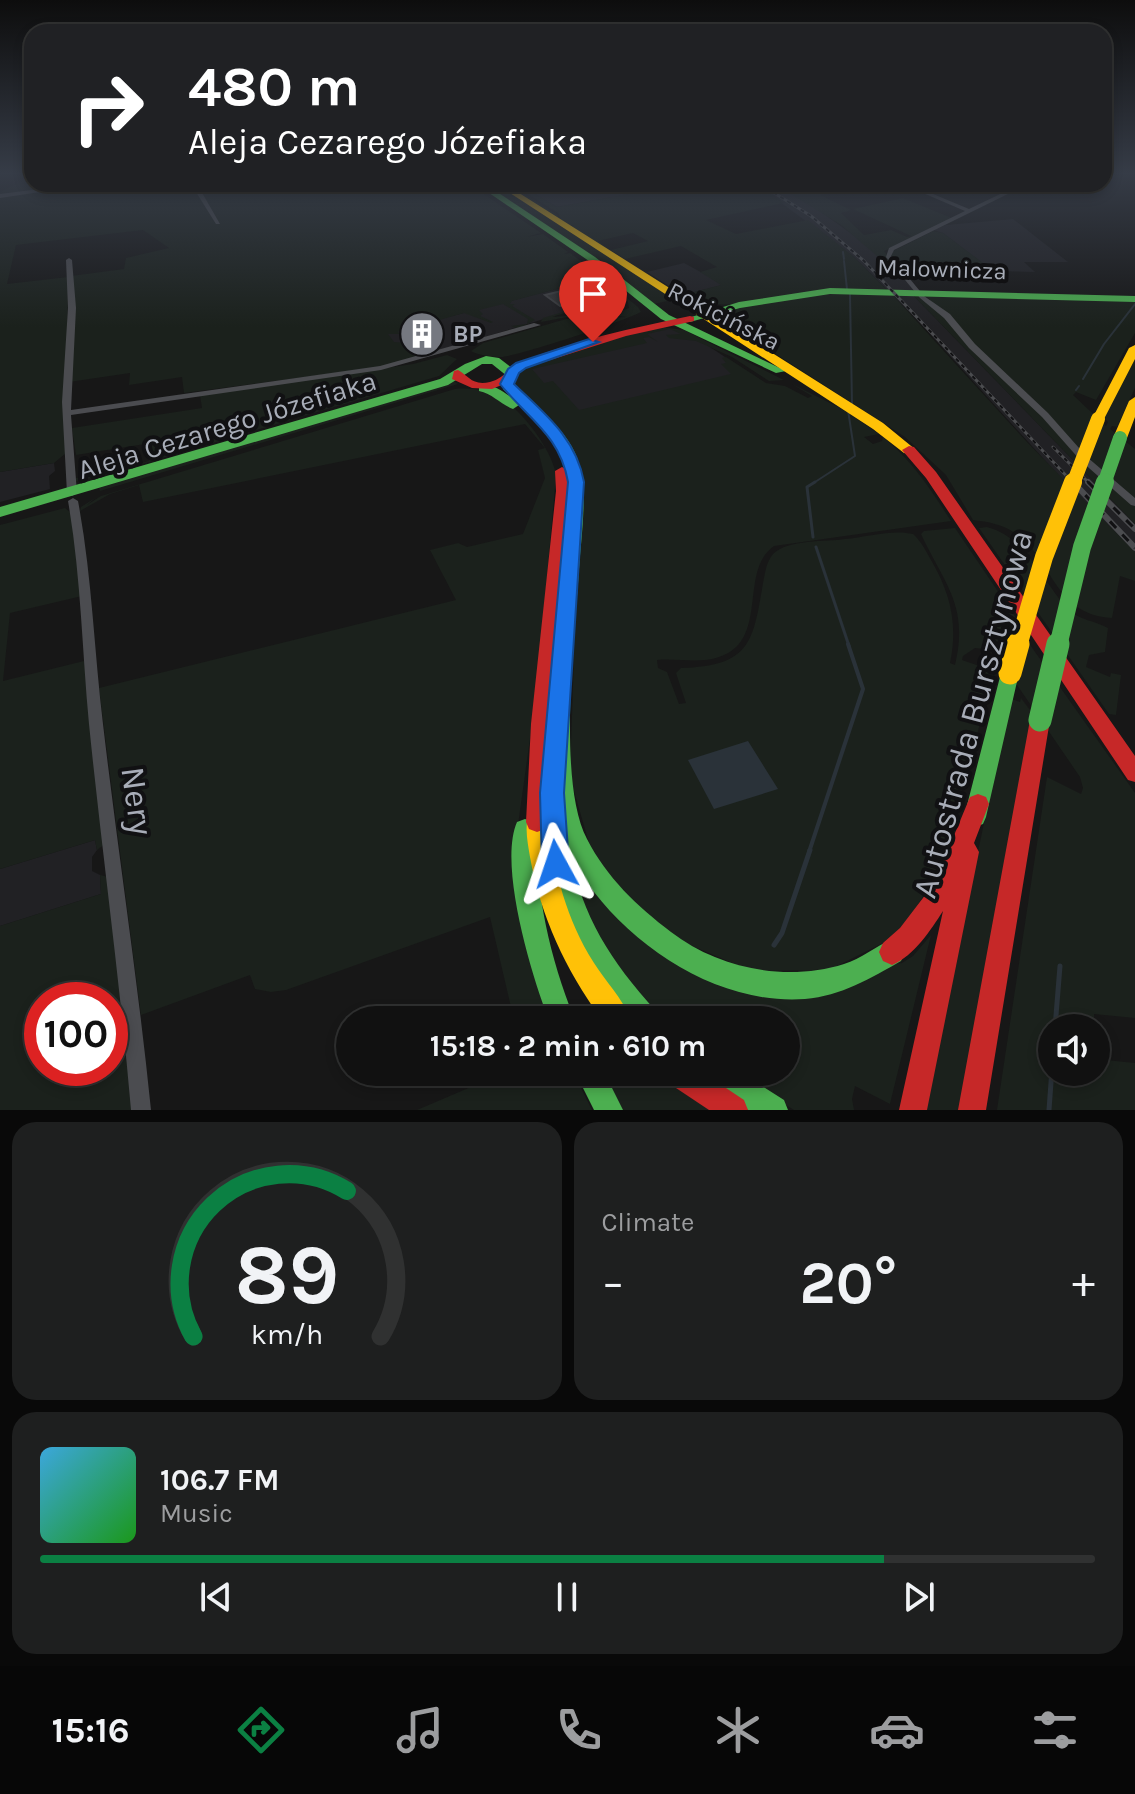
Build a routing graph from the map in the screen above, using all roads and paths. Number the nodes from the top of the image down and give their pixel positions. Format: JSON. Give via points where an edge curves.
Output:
{"nodes":[{"id":1,"x":539,"y":224,"type":"edge"},
{"id":2,"x":563,"y":224,"type":"edge"},
{"id":3,"x":944,"y":224,"type":"edge"},
{"id":4,"x":69,"y":260,"type":"dead end"},
{"id":5,"x":920,"y":291,"type":"junction"},
{"id":6,"x":1135,"y":299,"type":"edge"},
{"id":7,"x":699,"y":310,"type":"junction"},
{"id":8,"x":667,"y":317,"type":"junction"},
{"id":9,"x":537,"y":325,"type":"dead end"},
{"id":10,"x":1135,"y":348,"type":"edge"},
{"id":11,"x":489,"y":362,"type":"junction"},
{"id":12,"x":464,"y":366,"type":"junction"},
{"id":13,"x":510,"y":376,"type":"junction"},
{"id":14,"x":1135,"y":401,"type":"edge"},
{"id":15,"x":845,"y":404,"type":"junction"},
{"id":16,"x":68,"y":413,"type":"junction"},
{"id":17,"x":72,"y":497,"type":"junction"},
{"id":18,"x":1135,"y":503,"type":"edge"},
{"id":19,"x":0,"y":512,"type":"edge"},
{"id":20,"x":0,"y":521,"type":"edge"},
{"id":21,"x":564,"y":673,"type":"junction"},
{"id":22,"x":539,"y":738,"type":"junction"},
{"id":23,"x":1135,"y":773,"type":"edge"},
{"id":24,"x":978,"y":804,"type":"junction"},
{"id":25,"x":557,"y":1006,"type":"edge"},
{"id":26,"x":608,"y":1006,"type":"edge"},
{"id":27,"x":634,"y":1006,"type":"edge"},
{"id":28,"x":596,"y":1086,"type":"edge"},
{"id":29,"x":698,"y":1086,"type":"edge"},
{"id":30,"x":737,"y":1086,"type":"edge"},
{"id":31,"x":141,"y":1110,"type":"edge"},
{"id":32,"x":609,"y":1110,"type":"edge"},
{"id":33,"x":734,"y":1110,"type":"edge"},
{"id":34,"x":774,"y":1110,"type":"edge"},
{"id":35,"x":913,"y":1110,"type":"edge"},
{"id":36,"x":972,"y":1110,"type":"edge"}],
"edges":[{"from":1,"to":8,"type":"main road","name":"Rokicińska"},
{"from":2,"to":7,"type":"main road","name":"Rokicińska"},
{"from":3,"to":5,"type":"street","via":[[888,251]]},
{"from":4,"to":16,"type":"street","name":"Nery"},
{"from":5,"to":6,"type":"main road","name":"Malownicza"},
{"from":5,"to":7,"type":"main road","name":"Malownicza","via":[[839,291]]},
{"from":5,"to":18,"type":"street","via":[[1093,468]]},
{"from":7,"to":8,"type":"main road"},
{"from":7,"to":15,"type":"main road","name":"Rokicińska"},
{"from":8,"to":11,"type":"main road","via":[[513,361]]},
{"from":8,"to":13,"type":"main road","via":[[521,366]]},
{"from":8,"to":15,"type":"main road","name":"Rokicińska"},
{"from":9,"to":12,"type":"street"},
{"from":10,"to":24,"type":"main road","name":"Autostrada Bursztynowa","bridge":true,"via":[[1098,419],[1044,557]]},
{"from":11,"to":12,"type":"main road"},
{"from":11,"to":13,"type":"main road","via":[[506,366]]},
{"from":12,"to":13,"type":"main road"},
{"from":12,"to":16,"type":"street","via":[[381,368]]},
{"from":12,"to":17,"type":"main road","name":"Aleja Cezarego Józefiaka","via":[[444,382]]},
{"from":12,"to":22,"type":"main road","via":[[539,429],[561,470]]},
{"from":13,"to":21,"type":"main road","via":[[509,389],[557,433],[574,469]]},
{"from":14,"to":36,"type":"main road","name":"Autostrada Bursztynowa","bridge":true,"via":[[1082,547],[1040,720]]},
{"from":15,"to":23,"type":"main road","name":"Rokicińska","via":[[895,438],[931,475]]},
{"from":16,"to":17,"type":"street","name":"Nery"},
{"from":17,"to":19,"type":"main road","name":"Aleja Cezarego Józefiaka"},
{"from":17,"to":20,"type":"main road","name":"Aleja Cezarego Józefiaka"},
{"from":17,"to":31,"type":"street","name":"Nery","via":[[83,558],[96,725]]},
{"from":21,"to":24,"type":"main road","via":[[565,790],[584,858],[601,887],[643,930],[678,954],[721,973],[770,984],[818,983],[884,959],[929,914]]},
{"from":21,"to":27,"type":"main road","via":[[552,793],[556,864],[569,909],[590,950]]},
{"from":22,"to":25,"type":"main road","via":[[526,803],[523,882],[535,948]]},
{"from":22,"to":26,"type":"main road","via":[[537,851],[547,898],[572,958]]},
{"from":24,"to":35,"type":"main road","name":"Autostrada Bursztynowa"},
{"from":28,"to":32,"type":"main road"},
{"from":29,"to":33,"type":"main road"},
{"from":30,"to":34,"type":"main road"}]}
